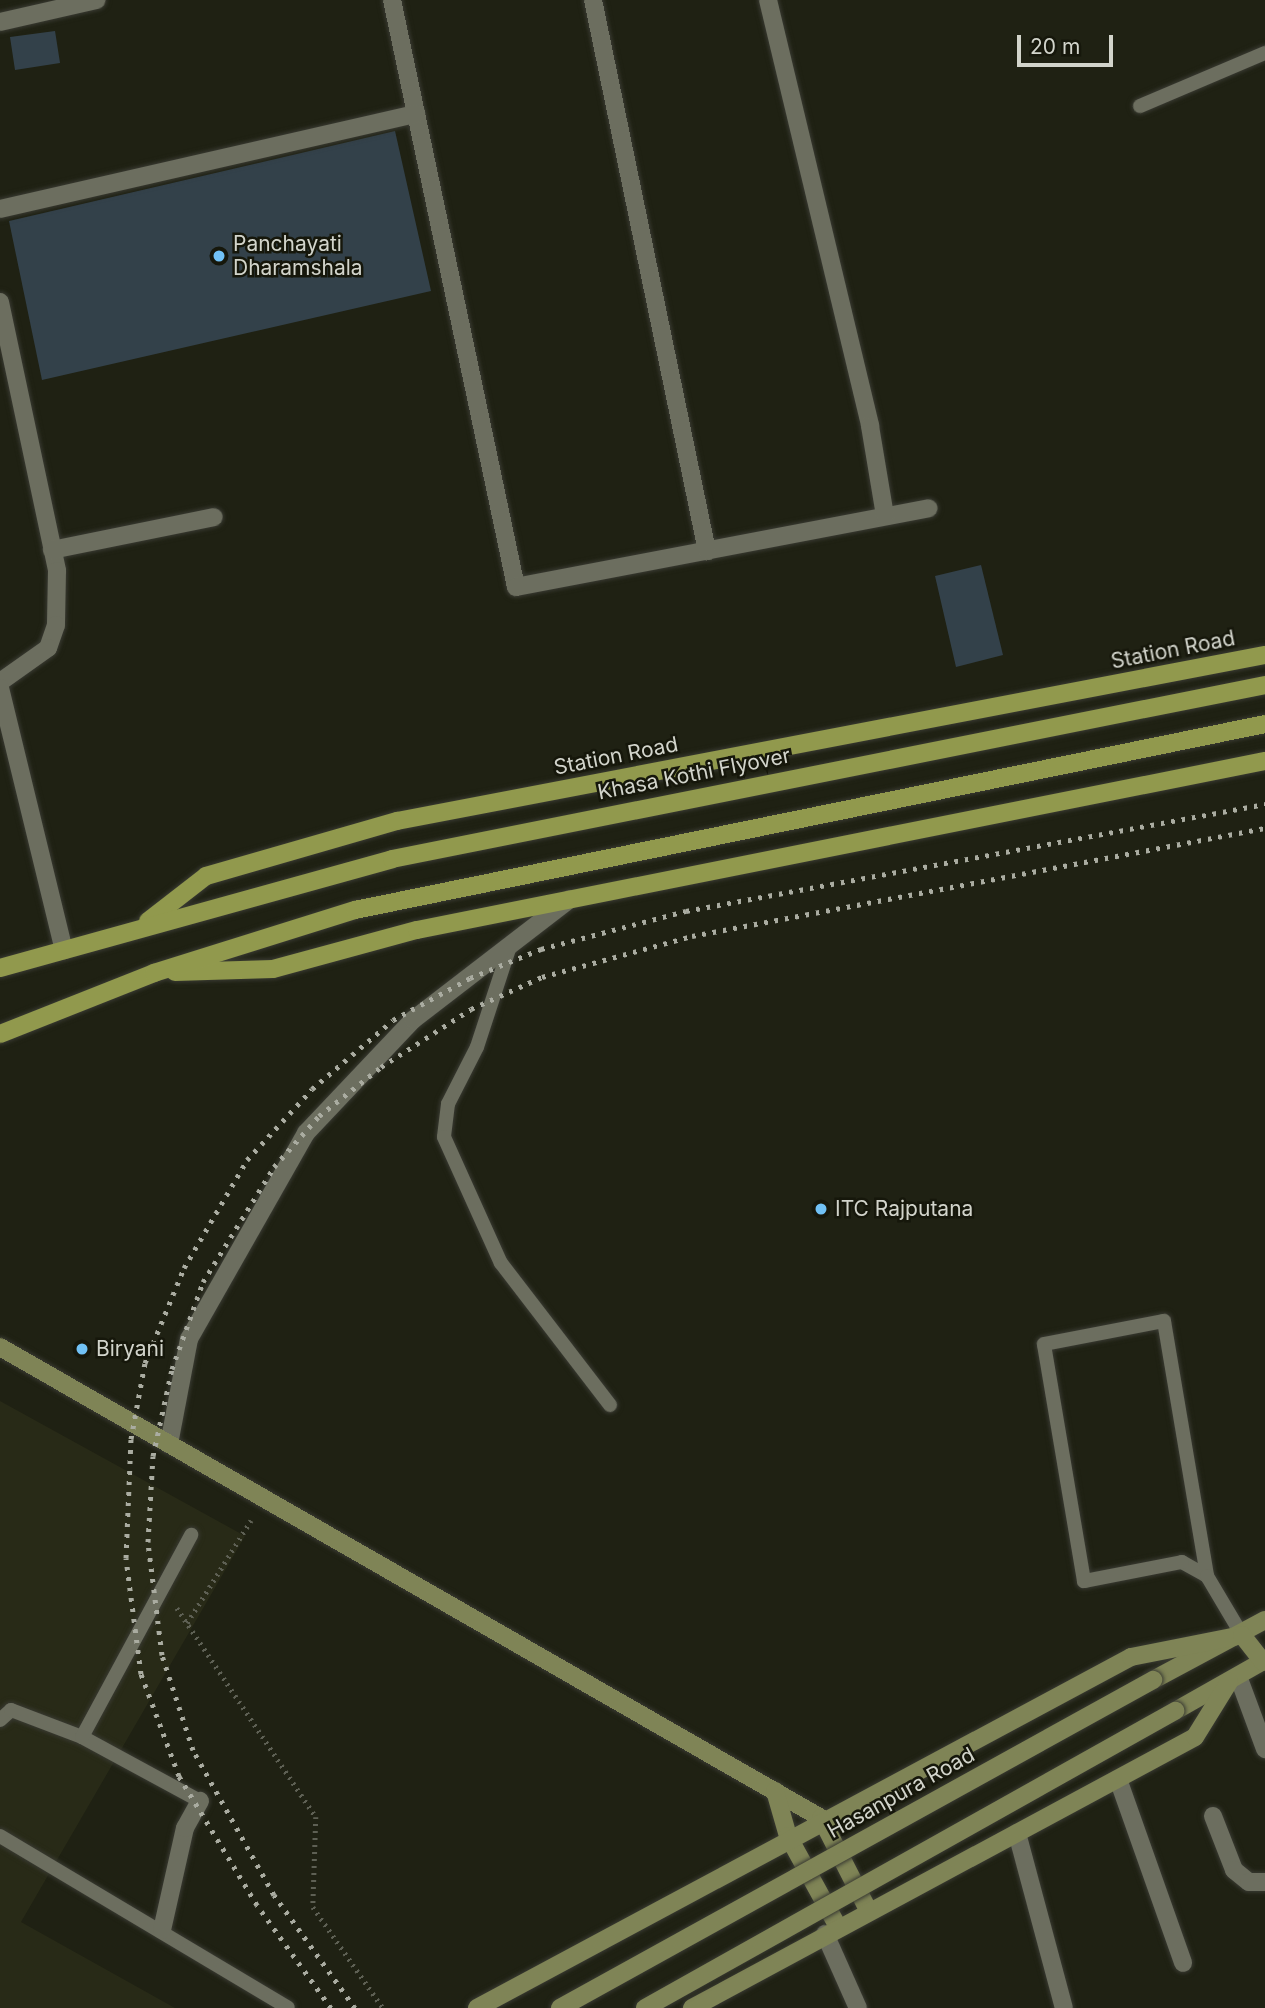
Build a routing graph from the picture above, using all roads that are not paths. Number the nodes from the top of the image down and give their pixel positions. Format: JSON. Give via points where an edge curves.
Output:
{"nodes":[{"id":1,"x":97,"y":0,"type":"edge"},
{"id":2,"x":392,"y":0,"type":"edge"},
{"id":3,"x":593,"y":0,"type":"edge"},
{"id":4,"x":768,"y":0,"type":"edge"},
{"id":5,"x":0,"y":22,"type":"edge"},
{"id":6,"x":1265,"y":53,"type":"edge"},
{"id":7,"x":1140,"y":106,"type":"dead end"},
{"id":8,"x":416,"y":114,"type":"junction"},
{"id":9,"x":0,"y":209,"type":"edge"},
{"id":10,"x":0,"y":302,"type":"edge"},
{"id":11,"x":929,"y":508,"type":"dead end"},
{"id":12,"x":885,"y":516,"type":"junction"},
{"id":13,"x":215,"y":517,"type":"dead end"},
{"id":14,"x":52,"y":550,"type":"junction"},
{"id":15,"x":707,"y":551,"type":"junction"},
{"id":16,"x":1265,"y":655,"type":"edge"},
{"id":17,"x":0,"y":682,"type":"edge"},
{"id":18,"x":1265,"y":685,"type":"edge"},
{"id":19,"x":0,"y":688,"type":"edge"},
{"id":20,"x":1265,"y":724,"type":"edge"},
{"id":21,"x":1265,"y":761,"type":"edge"},
{"id":22,"x":570,"y":900,"type":"junction"},
{"id":23,"x":137,"y":929,"type":"junction"},
{"id":24,"x":510,"y":946,"type":"junction"},
{"id":25,"x":64,"y":950,"type":"junction"},
{"id":26,"x":0,"y":968,"type":"edge"},
{"id":27,"x":154,"y":973,"type":"junction"},
{"id":28,"x":0,"y":1034,"type":"edge"},
{"id":29,"x":0,"y":1347,"type":"edge"},
{"id":30,"x":610,"y":1405,"type":"dead end"},
{"id":31,"x":169,"y":1444,"type":"junction"},
{"id":32,"x":191,"y":1535,"type":"dead end"},
{"id":33,"x":1207,"y":1576,"type":"junction"},
{"id":34,"x":1265,"y":1620,"type":"edge"},
{"id":35,"x":1242,"y":1635,"type":"junction"},
{"id":36,"x":1264,"y":1661,"type":"edge"},
{"id":37,"x":1233,"y":1679,"type":"junction"},
{"id":38,"x":0,"y":1720,"type":"edge"},
{"id":39,"x":82,"y":1737,"type":"junction"},
{"id":40,"x":1265,"y":1749,"type":"edge"},
{"id":41,"x":1118,"y":1779,"type":"junction"},
{"id":42,"x":775,"y":1791,"type":"junction"},
{"id":43,"x":200,"y":1801,"type":"joint"},
{"id":44,"x":1213,"y":1816,"type":"dead end"},
{"id":45,"x":821,"y":1818,"type":"junction"},
{"id":46,"x":1017,"y":1833,"type":"junction"},
{"id":47,"x":0,"y":1836,"type":"edge"},
{"id":48,"x":788,"y":1836,"type":"junction"},
{"id":49,"x":1265,"y":1882,"type":"edge"},
{"id":50,"x":868,"y":1910,"type":"junction"},
{"id":51,"x":162,"y":1930,"type":"junction"},
{"id":52,"x":832,"y":1930,"type":"junction"},
{"id":53,"x":1183,"y":1963,"type":"dead end"},
{"id":54,"x":288,"y":2008,"type":"edge"},
{"id":55,"x":477,"y":2008,"type":"edge"},
{"id":56,"x":561,"y":2008,"type":"edge"},
{"id":57,"x":645,"y":2008,"type":"edge"},
{"id":58,"x":692,"y":2008,"type":"edge"},
{"id":59,"x":858,"y":2008,"type":"edge"},
{"id":60,"x":1064,"y":2008,"type":"edge"}],
"edges":[{"from":1,"to":5,"type":"street"},
{"from":2,"to":8,"type":"street"},
{"from":3,"to":15,"type":"street"},
{"from":4,"to":12,"type":"street","via":[[870,426]]},
{"from":6,"to":7,"type":"lane"},
{"from":8,"to":9,"type":"street"},
{"from":8,"to":15,"type":"street","via":[[516,587]]},
{"from":10,"to":14,"type":"street"},
{"from":11,"to":12,"type":"street"},
{"from":12,"to":15,"type":"street"},
{"from":13,"to":14,"type":"street"},
{"from":14,"to":17,"type":"street","via":[[56,625],[48,648]]},
{"from":16,"to":23,"type":"main road","name":"Station Road","via":[[397,821],[205,876]]},
{"from":18,"to":23,"type":"main road","name":"Khasa Kothi Flyover","via":[[405,856]]},
{"from":19,"to":25,"type":"street"},
{"from":20,"to":27,"type":"main road","via":[[355,909]]},
{"from":21,"to":22,"type":"main road"},
{"from":22,"to":24,"type":"street"},
{"from":22,"to":27,"type":"main road","via":[[417,930],[273,969]]},
{"from":23,"to":25,"type":"main road","name":"Station Road"},
{"from":24,"to":30,"type":"lane","via":[[477,1047],[448,1104],[444,1137],[501,1264]]},
{"from":24,"to":31,"type":"street","via":[[413,1020],[306,1133],[189,1339]]},
{"from":25,"to":26,"type":"main road","name":"Station Road"},
{"from":27,"to":28,"type":"main road"},
{"from":29,"to":31,"type":"street"},
{"from":31,"to":42,"type":"street"},
{"from":32,"to":39,"type":"lane"},
{"from":33,"to":33,"type":"lane","via":[[1182,1562],[1084,1581],[1044,1344],[1164,1321]]},
{"from":33,"to":35,"type":"lane"},
{"from":34,"to":35,"type":"street","name":"Hasanpura Road"},
{"from":35,"to":36,"type":"street"},
{"from":35,"to":45,"type":"street","via":[[1131,1657]]},
{"from":35,"to":56,"type":"street","name":"Hasanpura Road","bridge":true},
{"from":36,"to":37,"type":"street"},
{"from":37,"to":40,"type":"street"},
{"from":37,"to":41,"type":"street","via":[[1195,1737]]},
{"from":37,"to":57,"type":"street","bridge":true},
{"from":38,"to":39,"type":"lane","via":[[12,1710]]},
{"from":39,"to":43,"type":"lane"},
{"from":41,"to":46,"type":"street"},
{"from":41,"to":53,"type":"street"},
{"from":42,"to":45,"type":"street"},
{"from":42,"to":48,"type":"street"},
{"from":43,"to":51,"type":"street","via":[[185,1828]]},
{"from":44,"to":49,"type":"street","via":[[1234,1870],[1249,1882]]},
{"from":45,"to":48,"type":"street"},
{"from":45,"to":50,"type":"street"},
{"from":46,"to":50,"type":"street"},
{"from":46,"to":60,"type":"street"},
{"from":47,"to":51,"type":"lane"},
{"from":48,"to":52,"type":"street"},
{"from":48,"to":55,"type":"street"},
{"from":50,"to":52,"type":"street"},
{"from":51,"to":54,"type":"lane"},
{"from":52,"to":58,"type":"street"},
{"from":52,"to":59,"type":"street"}]}
